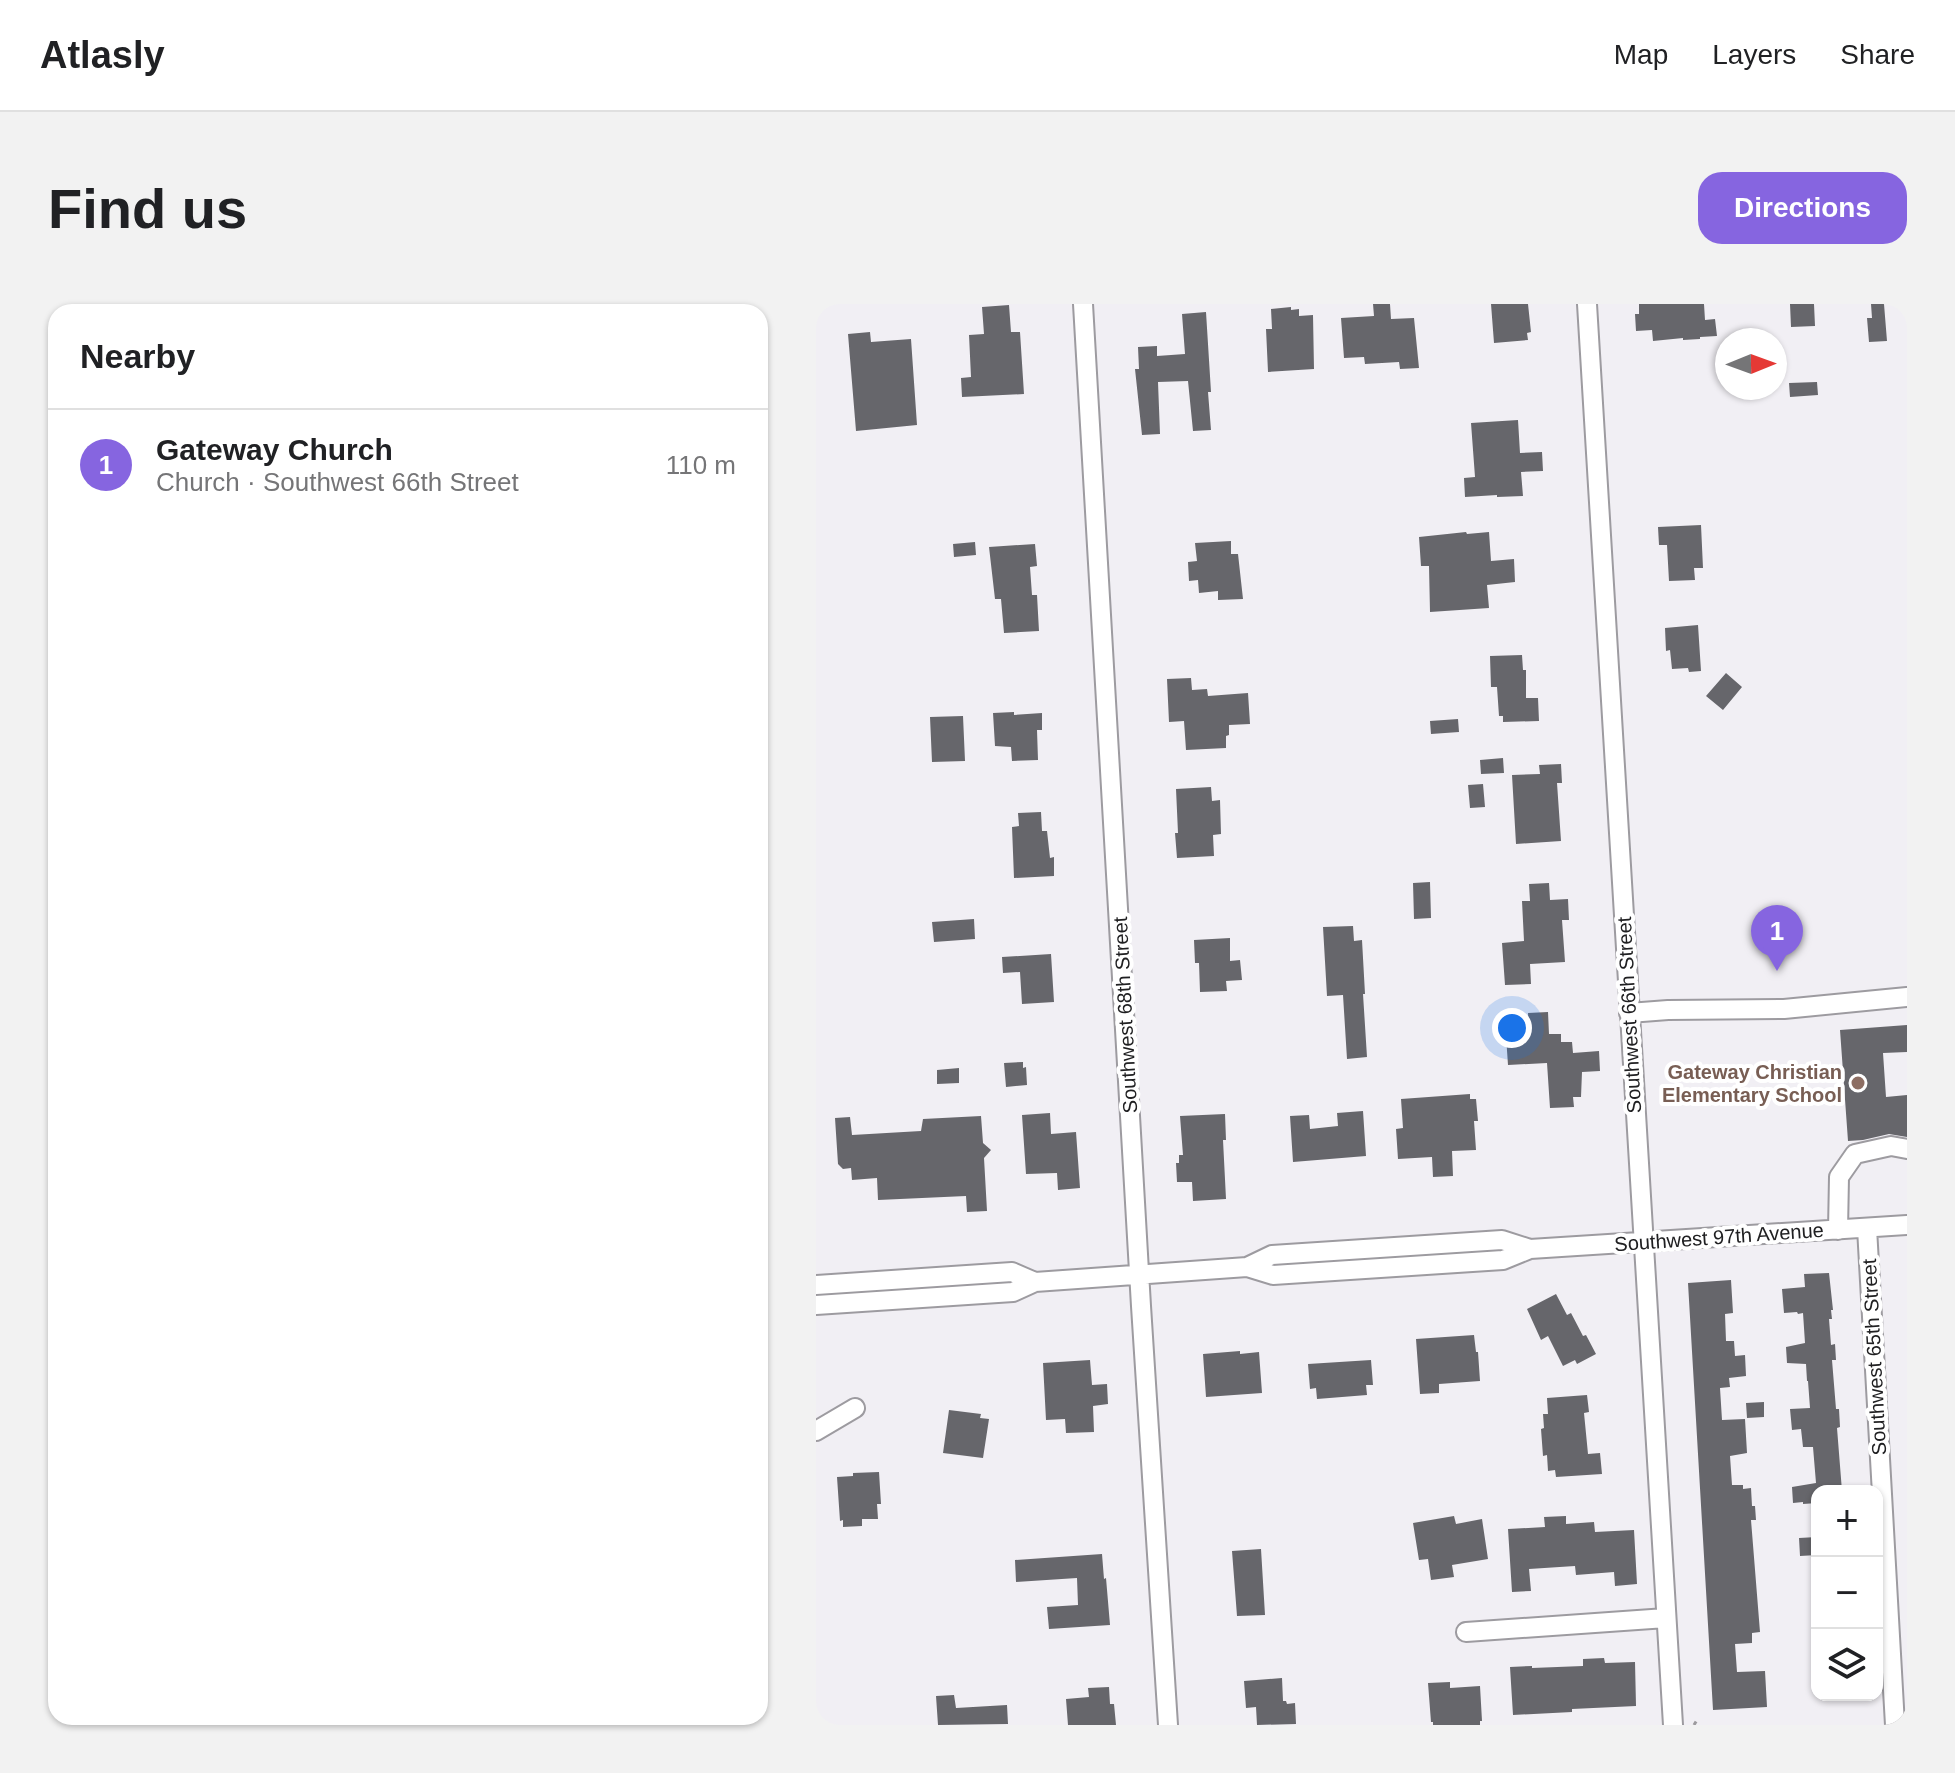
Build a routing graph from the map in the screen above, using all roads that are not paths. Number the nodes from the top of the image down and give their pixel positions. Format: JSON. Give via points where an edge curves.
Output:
{"nodes":[{"id":1,"x":1083,"y":304,"type":"edge"},
{"id":2,"x":1587,"y":304,"type":"edge"},
{"id":3,"x":1907,"y":997,"type":"edge"},
{"id":4,"x":1629,"y":1013,"type":"junction"},
{"id":5,"x":1907,"y":1149,"type":"edge"},
{"id":6,"x":1907,"y":1225,"type":"edge"},
{"id":7,"x":1867,"y":1228,"type":"junction"},
{"id":8,"x":1838,"y":1230,"type":"junction"},
{"id":9,"x":1643,"y":1242,"type":"junction"},
{"id":10,"x":1140,"y":1274,"type":"junction"},
{"id":11,"x":1035,"y":1282,"type":"junction"},
{"id":12,"x":816,"y":1285,"type":"edge"},
{"id":13,"x":816,"y":1305,"type":"edge"},
{"id":14,"x":855,"y":1408,"type":"dead end"},
{"id":15,"x":816,"y":1431,"type":"edge"},
{"id":16,"x":1666,"y":1618,"type":"junction"},
{"id":17,"x":1466,"y":1632,"type":"dead end"},
{"id":18,"x":1168,"y":1725,"type":"edge"},
{"id":19,"x":1673,"y":1725,"type":"edge"},
{"id":20,"x":1895,"y":1725,"type":"edge"}],
"edges":[{"from":1,"to":10,"type":"street","name":"Southwest 68th Street"},
{"from":2,"to":4,"type":"street","name":"Southwest 66th Street"},
{"from":3,"to":4,"type":"street","via":[[1784,1009]]},
{"from":4,"to":9,"type":"street","name":"Southwest 66th Street"},
{"from":5,"to":8,"type":"street","via":[[1891,1146],[1855,1154],[1839,1177]]},
{"from":6,"to":7,"type":"street","name":"Southwest 97th Avenue"},
{"from":7,"to":8,"type":"street","name":"Southwest 97th Avenue"},
{"from":7,"to":20,"type":"street","name":"Southwest 65th Street"},
{"from":8,"to":9,"type":"street","name":"Southwest 97th Avenue"},
{"from":9,"to":10,"type":"street","name":"Southwest 97th Avenue","via":[[1530,1249],[1503,1260],[1273,1275],[1247,1267]]},
{"from":9,"to":16,"type":"street","name":"Southwest 66th Street"},
{"from":10,"to":11,"type":"street","name":"Southwest 97th Avenue"},
{"from":10,"to":18,"type":"street","name":"Southwest 68th Street"},
{"from":11,"to":12,"type":"street","name":"Southwest 97th Avenue","via":[[1012,1272]]},
{"from":11,"to":13,"type":"street","name":"Southwest 97th Avenue","via":[[1013,1292]]},
{"from":14,"to":15,"type":"street"},
{"from":16,"to":17,"type":"street"},
{"from":16,"to":19,"type":"street","name":"Southwest 66th Street"}]}
